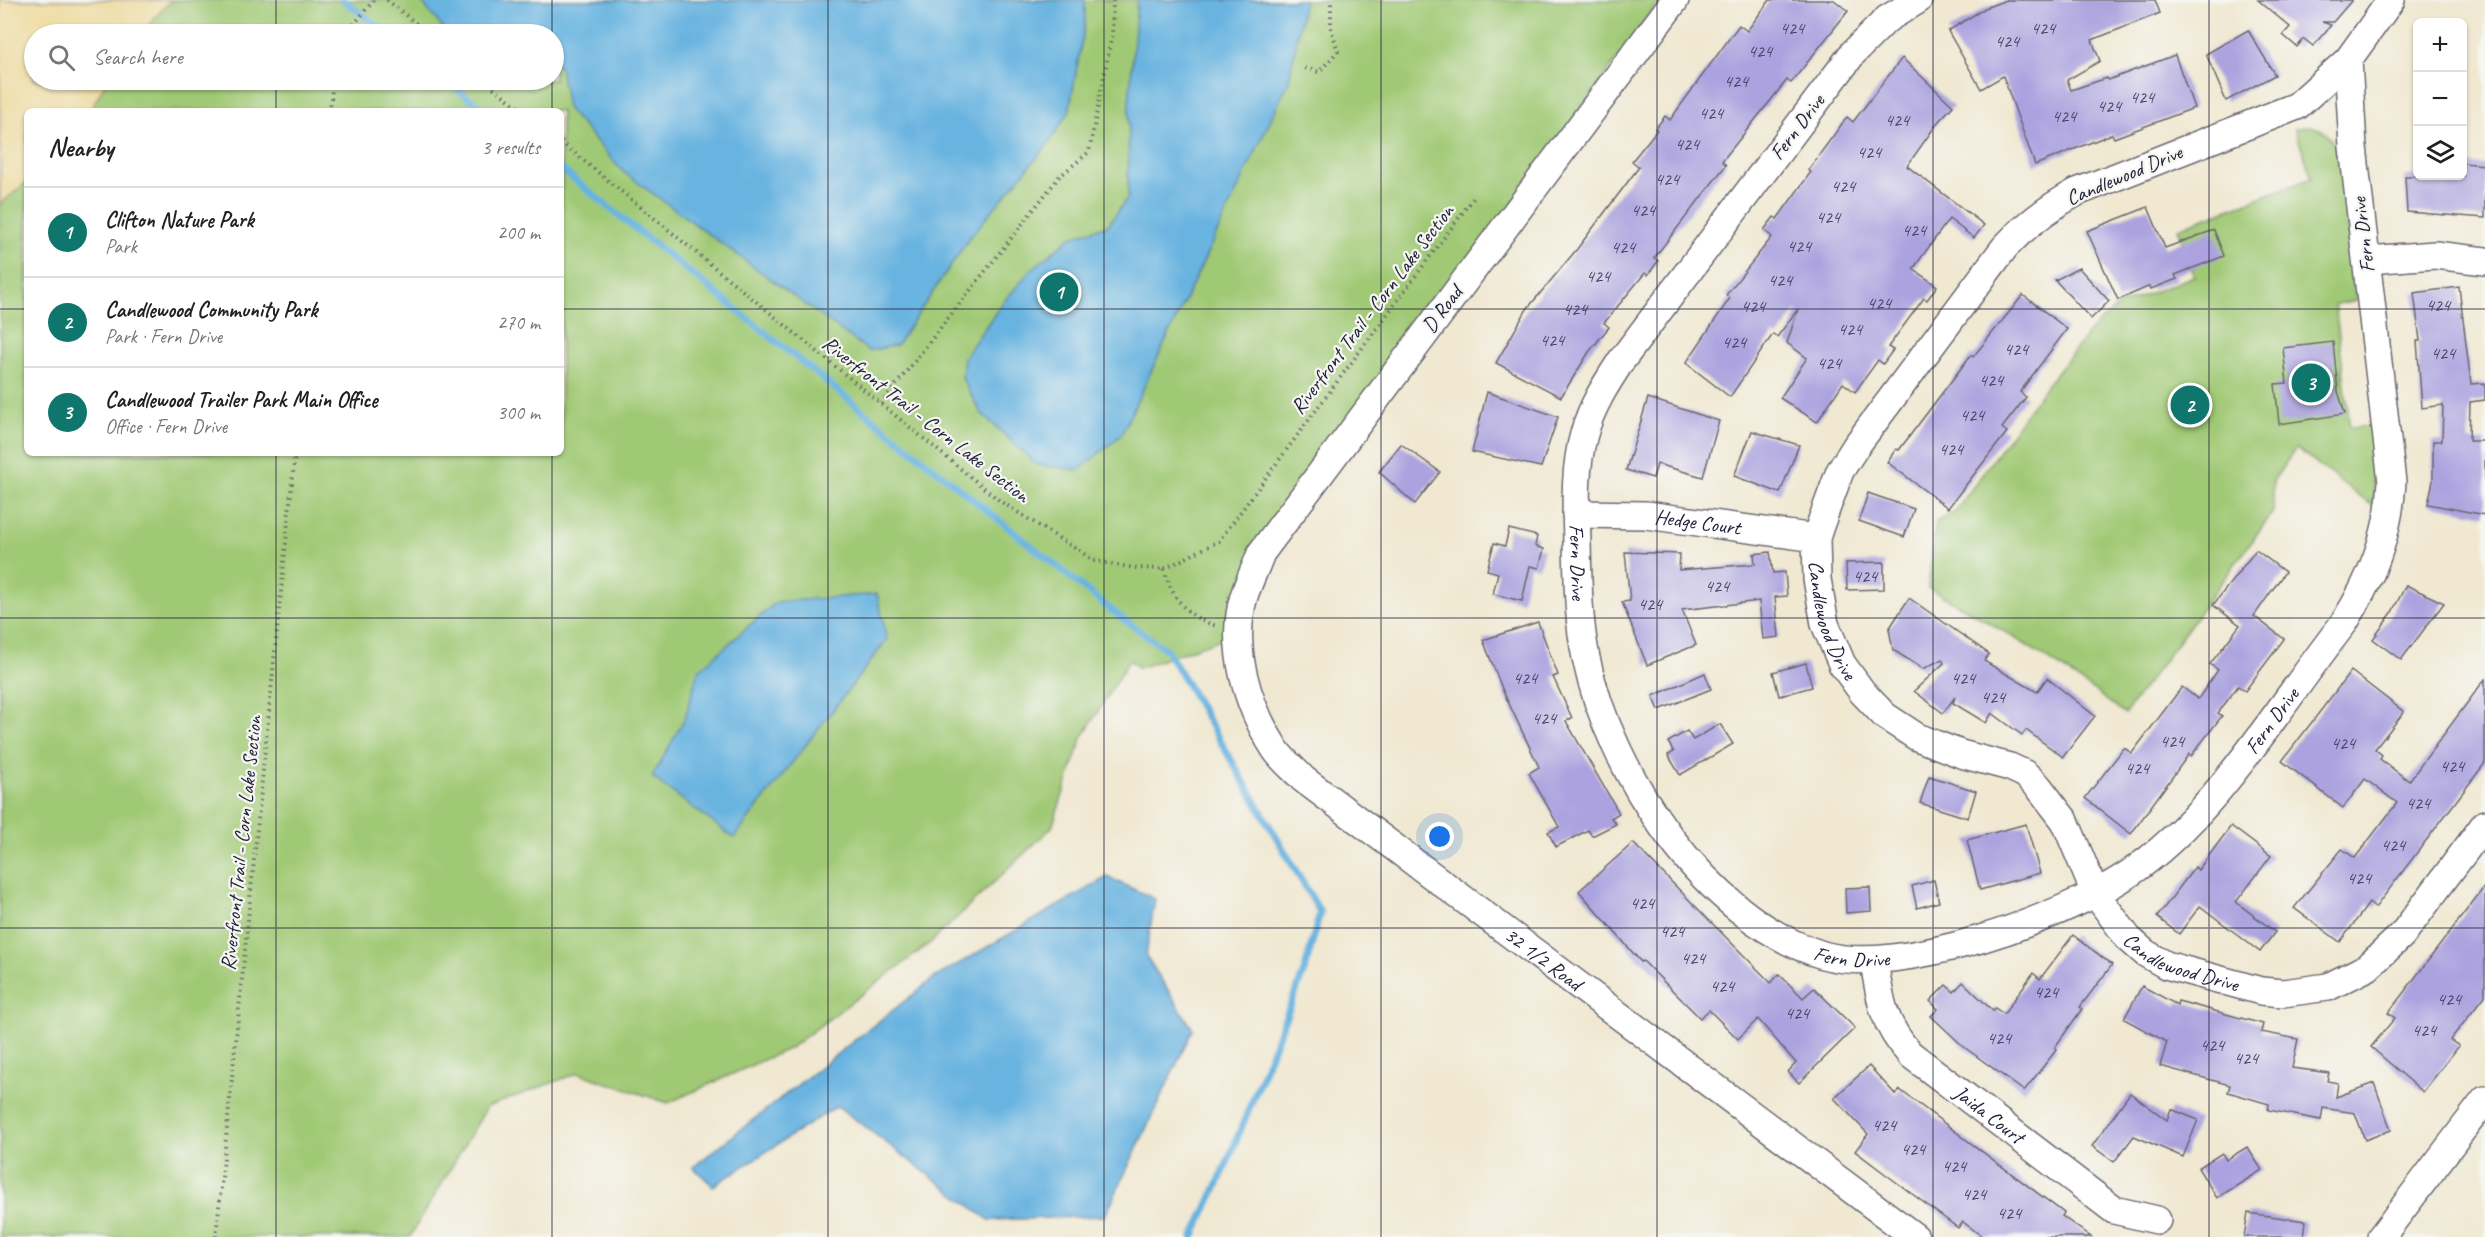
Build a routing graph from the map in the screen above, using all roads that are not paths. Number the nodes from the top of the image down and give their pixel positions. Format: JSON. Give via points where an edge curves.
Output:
{"nodes":[{"id":1,"x":1675,"y":0,"type":"edge"},
{"id":2,"x":1918,"y":0,"type":"edge"},
{"id":3,"x":2391,"y":0,"type":"edge"},
{"id":4,"x":2348,"y":60,"type":"junction"},
{"id":5,"x":2367,"y":260,"type":"junction"},
{"id":6,"x":2485,"y":261,"type":"edge"},
{"id":7,"x":1576,"y":514,"type":"junction"},
{"id":8,"x":1816,"y":538,"type":"junction"},
{"id":9,"x":1238,"y":633,"type":"joint"},
{"id":10,"x":2485,"y":824,"type":"edge"},
{"id":11,"x":2095,"y":893,"type":"junction"},
{"id":12,"x":1874,"y":961,"type":"junction"},
{"id":13,"x":2485,"y":1100,"type":"edge"},
{"id":14,"x":2157,"y":1220,"type":"dead end"},
{"id":15,"x":1915,"y":1237,"type":"edge"},
{"id":16,"x":2381,"y":1237,"type":"edge"}],
"edges":[{"from":1,"to":9,"type":"street","name":"D Road","via":[[1283,520],[1261,553],[1244,597]]},
{"from":2,"to":7,"type":"street","name":"Fern Drive","via":[[1887,19],[1853,53],[1621,361],[1596,400],[1584,433],[1577,470]]},
{"from":3,"to":4,"type":"street","name":"Candlewood Drive"},
{"from":4,"to":5,"type":"street","name":"Fern Drive","via":[[2353,147]]},
{"from":4,"to":8,"type":"street","name":"Candlewood Drive","via":[[2297,106],[2077,192],[2023,228],[1856,446],[1840,471]]},
{"from":5,"to":6,"type":"street","via":[[2435,255]]},
{"from":5,"to":11,"type":"street","name":"Fern Drive","via":[[2392,482],[2386,532],[2374,569],[2344,623],[2214,794],[2175,838],[2127,875]]},
{"from":7,"to":8,"type":"street","name":"Hedge Court","via":[[1646,515]]},
{"from":7,"to":12,"type":"street","name":"Fern Drive","via":[[1579,615],[1586,659],[1606,725],[1651,812],[1725,897],[1768,933],[1822,955]]},
{"from":8,"to":11,"type":"street","name":"Candlewood Drive","via":[[1817,579],[1825,624],[1842,664],[1863,693],[1885,716],[1917,737],[2025,774],[2065,821]]},
{"from":9,"to":15,"type":"street","name":"32 1/2 Road","via":[[1252,707],[1276,750],[1303,779]]},
{"from":10,"to":11,"type":"street","name":"Candlewood Drive","via":[[2402,935],[2380,958],[2348,979],[2305,992],[2261,991],[2161,963],[2128,938]]},
{"from":11,"to":12,"type":"street","name":"Fern Drive","via":[[2044,919],[1924,953]]},
{"from":12,"to":14,"type":"street","name":"Jaida Court","via":[[1881,1008],[1893,1035],[1910,1054],[2114,1210]]},
{"from":13,"to":16,"type":"street"}]}
